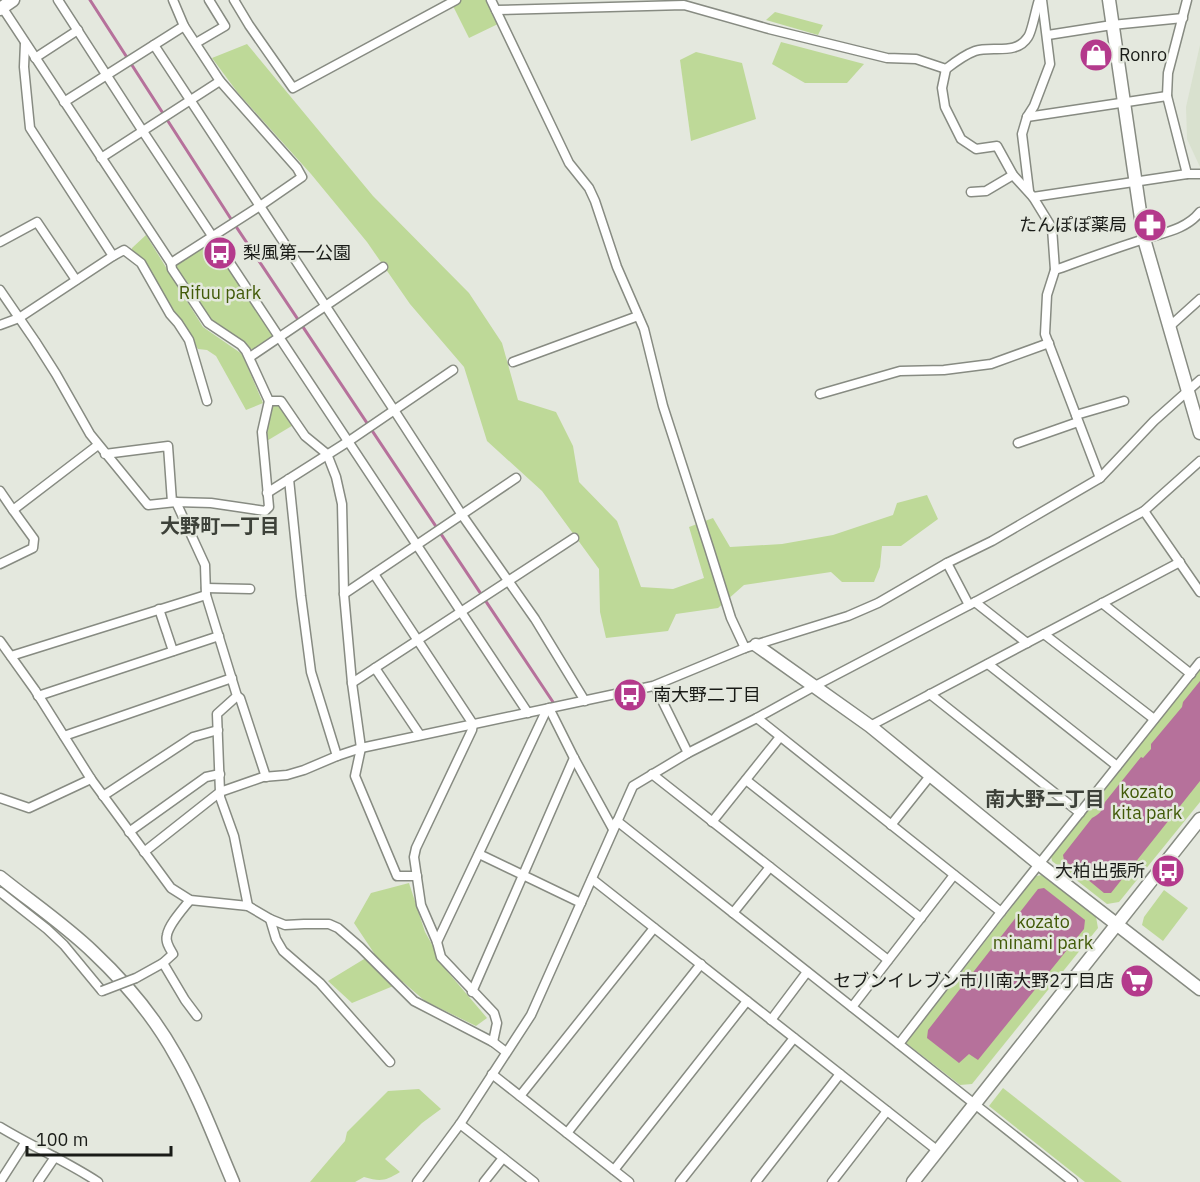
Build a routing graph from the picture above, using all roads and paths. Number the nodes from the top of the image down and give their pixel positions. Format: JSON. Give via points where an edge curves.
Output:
{"nodes":[{"id":1,"x":58,"y":0,"type":"edge"},
{"id":2,"x":173,"y":0,"type":"edge"},
{"id":3,"x":209,"y":0,"type":"edge"},
{"id":4,"x":234,"y":0,"type":"edge"},
{"id":5,"x":456,"y":0,"type":"edge"},
{"id":6,"x":491,"y":0,"type":"edge"},
{"id":7,"x":1040,"y":0,"type":"edge"},
{"id":8,"x":1109,"y":0,"type":"edge"},
{"id":9,"x":1187,"y":0,"type":"edge"},
{"id":10,"x":5,"y":5,"type":"edge"},
{"id":11,"x":496,"y":10,"type":"junction"},
{"id":12,"x":1183,"y":18,"type":"junction"},
{"id":13,"x":1112,"y":25,"type":"junction"},
{"id":14,"x":184,"y":26,"type":"junction"},
{"id":15,"x":78,"y":30,"type":"junction"},
{"id":16,"x":1048,"y":35,"type":"junction"},
{"id":17,"x":25,"y":43,"type":"junction"},
{"id":18,"x":196,"y":43,"type":"junction"},
{"id":19,"x":154,"y":45,"type":"junction"},
{"id":20,"x":35,"y":58,"type":"junction"},
{"id":21,"x":946,"y":69,"type":"junction"},
{"id":22,"x":107,"y":76,"type":"junction"},
{"id":23,"x":220,"y":81,"type":"junction"},
{"id":24,"x":1167,"y":96,"type":"junction"},
{"id":25,"x":190,"y":100,"type":"junction"},
{"id":26,"x":64,"y":102,"type":"junction"},
{"id":27,"x":1125,"y":103,"type":"junction"},
{"id":28,"x":1026,"y":117,"type":"junction"},
{"id":29,"x":142,"y":130,"type":"junction"},
{"id":30,"x":101,"y":158,"type":"junction"},
{"id":31,"x":1187,"y":174,"type":"junction"},
{"id":32,"x":1200,"y":174,"type":"edge"},
{"id":33,"x":1012,"y":175,"type":"junction"},
{"id":34,"x":1136,"y":181,"type":"junction"},
{"id":35,"x":971,"y":192,"type":"dead end"},
{"id":36,"x":1031,"y":194,"type":"junction"},
{"id":37,"x":260,"y":206,"type":"junction"},
{"id":38,"x":1199,"y":214,"type":"edge"},
{"id":39,"x":212,"y":236,"type":"junction"},
{"id":40,"x":1144,"y":239,"type":"junction"},
{"id":41,"x":0,"y":242,"type":"edge"},
{"id":42,"x":113,"y":256,"type":"junction"},
{"id":43,"x":171,"y":263,"type":"junction"},
{"id":44,"x":383,"y":267,"type":"dead end"},
{"id":45,"x":1055,"y":270,"type":"junction"},
{"id":46,"x":76,"y":280,"type":"junction"},
{"id":47,"x":0,"y":290,"type":"edge"},
{"id":48,"x":1200,"y":299,"type":"edge"},
{"id":49,"x":326,"y":306,"type":"junction"},
{"id":50,"x":638,"y":316,"type":"junction"},
{"id":51,"x":19,"y":318,"type":"junction"},
{"id":52,"x":0,"y":325,"type":"edge"},
{"id":53,"x":1169,"y":327,"type":"junction"},
{"id":54,"x":280,"y":336,"type":"junction"},
{"id":55,"x":1048,"y":343,"type":"junction"},
{"id":56,"x":250,"y":357,"type":"junction"},
{"id":57,"x":513,"y":363,"type":"dead end"},
{"id":58,"x":453,"y":370,"type":"dead end"},
{"id":59,"x":1200,"y":380,"type":"edge"},
{"id":60,"x":1187,"y":391,"type":"junction"},
{"id":61,"x":820,"y":394,"type":"dead end"},
{"id":62,"x":207,"y":401,"type":"dead end"},
{"id":63,"x":269,"y":401,"type":"junction"},
{"id":64,"x":1124,"y":401,"type":"dead end"},
{"id":65,"x":394,"y":410,"type":"junction"},
{"id":66,"x":1077,"y":419,"type":"junction"},
{"id":67,"x":1200,"y":433,"type":"edge"},
{"id":68,"x":349,"y":441,"type":"junction"},
{"id":69,"x":1018,"y":443,"type":"dead end"},
{"id":70,"x":98,"y":445,"type":"junction"},
{"id":71,"x":105,"y":454,"type":"junction"},
{"id":72,"x":327,"y":454,"type":"junction"},
{"id":73,"x":1200,"y":461,"type":"edge"},
{"id":74,"x":516,"y":478,"type":"dead end"},
{"id":75,"x":1100,"y":478,"type":"junction"},
{"id":76,"x":289,"y":479,"type":"junction"},
{"id":77,"x":0,"y":491,"type":"edge"},
{"id":78,"x":267,"y":493,"type":"junction"},
{"id":79,"x":174,"y":502,"type":"junction"},
{"id":80,"x":13,"y":510,"type":"junction"},
{"id":81,"x":1144,"y":511,"type":"junction"},
{"id":82,"x":462,"y":515,"type":"junction"},
{"id":83,"x":574,"y":538,"type":"dead end"},
{"id":84,"x":417,"y":546,"type":"junction"},
{"id":85,"x":1180,"y":562,"type":"junction"},
{"id":86,"x":947,"y":563,"type":"junction"},
{"id":87,"x":0,"y":564,"type":"edge"},
{"id":88,"x":374,"y":574,"type":"junction"},
{"id":89,"x":508,"y":581,"type":"junction"},
{"id":90,"x":250,"y":589,"type":"dead end"},
{"id":91,"x":206,"y":591,"type":"junction"},
{"id":92,"x":1200,"y":592,"type":"edge"},
{"id":93,"x":344,"y":594,"type":"junction"},
{"id":94,"x":1102,"y":603,"type":"junction"},
{"id":95,"x":972,"y":604,"type":"junction"},
{"id":96,"x":159,"y":609,"type":"junction"},
{"id":97,"x":461,"y":612,"type":"junction"},
{"id":98,"x":1044,"y":634,"type":"junction"},
{"id":99,"x":219,"y":636,"type":"junction"},
{"id":100,"x":418,"y":640,"type":"junction"},
{"id":101,"x":0,"y":641,"type":"edge"},
{"id":102,"x":1027,"y":643,"type":"junction"},
{"id":103,"x":750,"y":646,"type":"junction"},
{"id":104,"x":174,"y":651,"type":"junction"},
{"id":105,"x":10,"y":656,"type":"junction"},
{"id":106,"x":1200,"y":662,"type":"edge"},
{"id":107,"x":988,"y":664,"type":"junction"},
{"id":108,"x":375,"y":668,"type":"junction"},
{"id":109,"x":1191,"y":674,"type":"junction"},
{"id":110,"x":232,"y":678,"type":"junction"},
{"id":111,"x":352,"y":683,"type":"junction"},
{"id":112,"x":655,"y":686,"type":"junction"},
{"id":113,"x":813,"y":687,"type":"junction"},
{"id":114,"x":930,"y":694,"type":"junction"},
{"id":115,"x":38,"y":696,"type":"junction"},
{"id":116,"x":237,"y":696,"type":"junction"},
{"id":117,"x":585,"y":701,"type":"junction"},
{"id":118,"x":548,"y":709,"type":"junction"},
{"id":119,"x":528,"y":713,"type":"junction"},
{"id":120,"x":757,"y":718,"type":"junction"},
{"id":121,"x":1154,"y":719,"type":"junction"},
{"id":122,"x":473,"y":724,"type":"junction"},
{"id":123,"x":870,"y":726,"type":"junction"},
{"id":124,"x":218,"y":730,"type":"junction"},
{"id":125,"x":420,"y":735,"type":"junction"},
{"id":126,"x":64,"y":736,"type":"junction"},
{"id":127,"x":780,"y":737,"type":"junction"},
{"id":128,"x":361,"y":748,"type":"junction"},
{"id":129,"x":688,"y":753,"type":"junction"},
{"id":130,"x":337,"y":756,"type":"junction"},
{"id":131,"x":574,"y":758,"type":"junction"},
{"id":132,"x":1117,"y":766,"type":"junction"},
{"id":133,"x":220,"y":774,"type":"junction"},
{"id":134,"x":652,"y":774,"type":"junction"},
{"id":135,"x":930,"y":776,"type":"junction"},
{"id":136,"x":266,"y":777,"type":"junction"},
{"id":137,"x":91,"y":779,"type":"junction"},
{"id":138,"x":746,"y":780,"type":"junction"},
{"id":139,"x":220,"y":792,"type":"junction"},
{"id":140,"x":103,"y":796,"type":"junction"},
{"id":141,"x":0,"y":798,"type":"edge"},
{"id":142,"x":1080,"y":813,"type":"junction"},
{"id":143,"x":1200,"y":819,"type":"edge"},
{"id":144,"x":712,"y":822,"type":"junction"},
{"id":145,"x":615,"y":825,"type":"junction"},
{"id":146,"x":891,"y":825,"type":"junction"},
{"id":147,"x":129,"y":832,"type":"junction"},
{"id":148,"x":144,"y":852,"type":"junction"},
{"id":149,"x":479,"y":854,"type":"junction"},
{"id":150,"x":1039,"y":864,"type":"junction"},
{"id":151,"x":770,"y":867,"type":"junction"},
{"id":152,"x":417,"y":876,"type":"junction"},
{"id":153,"x":523,"y":876,"type":"junction"},
{"id":154,"x":954,"y":876,"type":"junction"},
{"id":155,"x":0,"y":878,"type":"edge"},
{"id":156,"x":592,"y":879,"type":"junction"},
{"id":157,"x":0,"y":892,"type":"edge"},
{"id":158,"x":190,"y":900,"type":"junction"},
{"id":159,"x":581,"y":903,"type":"junction"},
{"id":160,"x":249,"y":906,"type":"junction"},
{"id":161,"x":1001,"y":912,"type":"junction"},
{"id":162,"x":733,"y":913,"type":"junction"},
{"id":163,"x":921,"y":918,"type":"junction"},
{"id":164,"x":270,"y":920,"type":"junction"},
{"id":165,"x":1117,"y":924,"type":"junction"},
{"id":166,"x":654,"y":928,"type":"junction"},
{"id":167,"x":437,"y":942,"type":"junction"},
{"id":168,"x":888,"y":960,"type":"junction"},
{"id":169,"x":163,"y":963,"type":"junction"},
{"id":170,"x":701,"y":964,"type":"junction"},
{"id":171,"x":807,"y":972,"type":"junction"},
{"id":172,"x":1200,"y":989,"type":"edge"},
{"id":173,"x":472,"y":992,"type":"junction"},
{"id":174,"x":747,"y":1001,"type":"junction"},
{"id":175,"x":852,"y":1007,"type":"junction"},
{"id":176,"x":197,"y":1016,"type":"dead end"},
{"id":177,"x":771,"y":1020,"type":"junction"},
{"id":178,"x":794,"y":1038,"type":"junction"},
{"id":179,"x":493,"y":1042,"type":"junction"},
{"id":180,"x":899,"y":1044,"type":"junction"},
{"id":181,"x":506,"y":1052,"type":"junction"},
{"id":182,"x":390,"y":1062,"type":"dead end"},
{"id":183,"x":492,"y":1074,"type":"junction"},
{"id":184,"x":840,"y":1074,"type":"junction"},
{"id":185,"x":520,"y":1096,"type":"junction"},
{"id":186,"x":975,"y":1105,"type":"junction"},
{"id":187,"x":887,"y":1111,"type":"junction"},
{"id":188,"x":460,"y":1124,"type":"junction"},
{"id":189,"x":0,"y":1127,"type":"edge"},
{"id":190,"x":567,"y":1133,"type":"junction"},
{"id":191,"x":25,"y":1143,"type":"junction"},
{"id":192,"x":938,"y":1151,"type":"junction"},
{"id":193,"x":55,"y":1157,"type":"junction"},
{"id":194,"x":503,"y":1158,"type":"junction"},
{"id":195,"x":614,"y":1170,"type":"junction"},
{"id":196,"x":0,"y":1182,"type":"edge"},
{"id":197,"x":38,"y":1182,"type":"edge"},
{"id":198,"x":98,"y":1182,"type":"edge"},
{"id":199,"x":233,"y":1182,"type":"edge"},
{"id":200,"x":417,"y":1182,"type":"edge"},
{"id":201,"x":484,"y":1182,"type":"edge"},
{"id":202,"x":534,"y":1182,"type":"edge"},
{"id":203,"x":629,"y":1182,"type":"edge"},
{"id":204,"x":680,"y":1182,"type":"edge"},
{"id":205,"x":756,"y":1182,"type":"edge"},
{"id":206,"x":832,"y":1182,"type":"edge"},
{"id":207,"x":913,"y":1182,"type":"edge"},
{"id":208,"x":1072,"y":1182,"type":"edge"}],
"edges":[{"from":1,"to":15,"type":"street"},
{"from":2,"to":14,"type":"street"},
{"from":3,"to":18,"type":"street","via":[[225,26]]},
{"from":4,"to":5,"type":"street","via":[[293,88]]},
{"from":6,"to":11,"type":"street"},
{"from":7,"to":16,"type":"street"},
{"from":7,"to":21,"type":"street","via":[[1028,37],[1017,47],[972,52]]},
{"from":8,"to":13,"type":"street"},
{"from":9,"to":12,"type":"street"},
{"from":10,"to":17,"type":"street"},
{"from":11,"to":21,"type":"street","via":[[684,5],[780,32],[887,58],[916,59]]},
{"from":11,"to":50,"type":"street","via":[[569,163],[596,201]]},
{"from":12,"to":13,"type":"street"},
{"from":12,"to":24,"type":"street","via":[[1168,73]]},
{"from":13,"to":16,"type":"street"},
{"from":13,"to":27,"type":"street"},
{"from":14,"to":18,"type":"street"},
{"from":14,"to":19,"type":"street"},
{"from":15,"to":20,"type":"street"},
{"from":15,"to":22,"type":"street"},
{"from":16,"to":28,"type":"street","via":[[1050,64]]},
{"from":17,"to":20,"type":"street"},
{"from":17,"to":42,"type":"street","via":[[30,128]]},
{"from":18,"to":23,"type":"street"},
{"from":19,"to":22,"type":"street"},
{"from":19,"to":25,"type":"street"},
{"from":20,"to":26,"type":"street"},
{"from":21,"to":33,"type":"street","via":[[942,88],[945,107],[961,139],[976,149],[997,146]]},
{"from":22,"to":26,"type":"street"},
{"from":22,"to":29,"type":"street"},
{"from":23,"to":25,"type":"street"},
{"from":23,"to":37,"type":"street","via":[[302,177]]},
{"from":24,"to":27,"type":"street"},
{"from":24,"to":31,"type":"street"},
{"from":25,"to":29,"type":"street"},
{"from":25,"to":37,"type":"street"},
{"from":26,"to":30,"type":"street"},
{"from":27,"to":28,"type":"street"},
{"from":27,"to":34,"type":"street"},
{"from":28,"to":36,"type":"street","via":[[1022,134]]},
{"from":29,"to":30,"type":"street"},
{"from":29,"to":39,"type":"street"},
{"from":30,"to":43,"type":"street"},
{"from":31,"to":32,"type":"street"},
{"from":31,"to":34,"type":"street"},
{"from":33,"to":35,"type":"street","via":[[986,192]]},
{"from":33,"to":36,"type":"street"},
{"from":34,"to":36,"type":"street"},
{"from":34,"to":40,"type":"street"},
{"from":36,"to":45,"type":"street","via":[[1052,228]]},
{"from":37,"to":39,"type":"street"},
{"from":37,"to":49,"type":"street"},
{"from":38,"to":40,"type":"street","via":[[1166,234]]},
{"from":39,"to":43,"type":"street"},
{"from":39,"to":54,"type":"street"},
{"from":40,"to":45,"type":"street"},
{"from":40,"to":53,"type":"street"},
{"from":41,"to":46,"type":"street","via":[[37,222]]},
{"from":42,"to":46,"type":"street"},
{"from":42,"to":62,"type":"street","via":[[124,250],[141,263],[189,340]]},
{"from":43,"to":56,"type":"street","via":[[208,323],[241,345]]},
{"from":44,"to":49,"type":"street"},
{"from":45,"to":55,"type":"street","via":[[1047,295]]},
{"from":46,"to":51,"type":"street"},
{"from":47,"to":51,"type":"street"},
{"from":48,"to":53,"type":"street"},
{"from":49,"to":54,"type":"street"},
{"from":49,"to":65,"type":"street"},
{"from":50,"to":57,"type":"street"},
{"from":50,"to":103,"type":"street","via":[[724,598],[731,618]]},
{"from":51,"to":52,"type":"street"},
{"from":51,"to":70,"type":"street"},
{"from":53,"to":60,"type":"street"},
{"from":54,"to":56,"type":"street"},
{"from":54,"to":68,"type":"street"},
{"from":55,"to":61,"type":"street","via":[[991,364],[900,371]]},
{"from":55,"to":66,"type":"street"},
{"from":56,"to":63,"type":"street"},
{"from":58,"to":65,"type":"street"},
{"from":59,"to":60,"type":"street"},
{"from":60,"to":67,"type":"street"},
{"from":60,"to":75,"type":"street"},
{"from":63,"to":72,"type":"street","via":[[281,401],[305,436]]},
{"from":63,"to":78,"type":"street","via":[[262,432]]},
{"from":64,"to":66,"type":"street"},
{"from":65,"to":68,"type":"street"},
{"from":65,"to":82,"type":"street"},
{"from":66,"to":69,"type":"street"},
{"from":66,"to":75,"type":"street"},
{"from":68,"to":72,"type":"street"},
{"from":68,"to":84,"type":"street"},
{"from":70,"to":71,"type":"street"},
{"from":70,"to":80,"type":"street"},
{"from":71,"to":79,"type":"street","via":[[148,505]]},
{"from":71,"to":79,"type":"street","via":[[168,446]]},
{"from":72,"to":76,"type":"street"},
{"from":72,"to":93,"type":"street","via":[[342,504]]},
{"from":73,"to":81,"type":"street"},
{"from":74,"to":82,"type":"street"},
{"from":75,"to":86,"type":"street"},
{"from":76,"to":78,"type":"street"},
{"from":76,"to":130,"type":"street","via":[[311,672]]},
{"from":77,"to":80,"type":"street"},
{"from":78,"to":79,"type":"street","via":[[265,511]]},
{"from":79,"to":91,"type":"street","via":[[205,566]]},
{"from":80,"to":87,"type":"street","via":[[34,539],[33,548]]},
{"from":81,"to":85,"type":"street"},
{"from":81,"to":95,"type":"street"},
{"from":82,"to":84,"type":"street"},
{"from":82,"to":89,"type":"street"},
{"from":83,"to":89,"type":"street"},
{"from":84,"to":88,"type":"street"},
{"from":84,"to":97,"type":"street"},
{"from":85,"to":92,"type":"street"},
{"from":85,"to":94,"type":"street"},
{"from":86,"to":95,"type":"street"},
{"from":86,"to":103,"type":"street","via":[[848,616]]},
{"from":88,"to":93,"type":"street"},
{"from":88,"to":100,"type":"street"},
{"from":89,"to":97,"type":"street"},
{"from":89,"to":117,"type":"street"},
{"from":90,"to":91,"type":"street"},
{"from":91,"to":96,"type":"street"},
{"from":91,"to":99,"type":"street"},
{"from":93,"to":111,"type":"street"},
{"from":94,"to":98,"type":"street"},
{"from":94,"to":109,"type":"street"},
{"from":95,"to":102,"type":"street"},
{"from":95,"to":113,"type":"street"},
{"from":96,"to":104,"type":"street"},
{"from":96,"to":105,"type":"street"},
{"from":97,"to":100,"type":"street"},
{"from":97,"to":119,"type":"street"},
{"from":98,"to":102,"type":"street"},
{"from":98,"to":121,"type":"street"},
{"from":99,"to":104,"type":"street"},
{"from":99,"to":110,"type":"street"},
{"from":100,"to":108,"type":"street"},
{"from":100,"to":122,"type":"street"},
{"from":101,"to":105,"type":"street"},
{"from":102,"to":107,"type":"street"},
{"from":103,"to":112,"type":"street"},
{"from":103,"to":113,"type":"street"},
{"from":104,"to":115,"type":"street"},
{"from":105,"to":115,"type":"street"},
{"from":106,"to":109,"type":"street"},
{"from":107,"to":114,"type":"street"},
{"from":107,"to":132,"type":"street"},
{"from":108,"to":111,"type":"street"},
{"from":108,"to":125,"type":"street"},
{"from":109,"to":121,"type":"street"},
{"from":110,"to":116,"type":"street"},
{"from":110,"to":126,"type":"street"},
{"from":111,"to":128,"type":"street"},
{"from":112,"to":117,"type":"street"},
{"from":112,"to":129,"type":"street"},
{"from":113,"to":120,"type":"street"},
{"from":113,"to":123,"type":"street"},
{"from":114,"to":123,"type":"street"},
{"from":114,"to":142,"type":"street"},
{"from":115,"to":126,"type":"street"},
{"from":116,"to":124,"type":"street","via":[[218,714]]},
{"from":116,"to":136,"type":"street"},
{"from":117,"to":118,"type":"street"},
{"from":118,"to":119,"type":"street"},
{"from":118,"to":131,"type":"street"},
{"from":118,"to":149,"type":"street"},
{"from":119,"to":122,"type":"street"},
{"from":120,"to":127,"type":"street"},
{"from":120,"to":129,"type":"street"},
{"from":121,"to":132,"type":"street"},
{"from":122,"to":125,"type":"street"},
{"from":122,"to":152,"type":"street","via":[[416,848]]},
{"from":123,"to":135,"type":"street"},
{"from":124,"to":133,"type":"street"},
{"from":124,"to":140,"type":"street","via":[[193,737]]},
{"from":125,"to":128,"type":"street"},
{"from":126,"to":137,"type":"street"},
{"from":127,"to":138,"type":"street"},
{"from":127,"to":146,"type":"street"},
{"from":128,"to":130,"type":"street"},
{"from":128,"to":152,"type":"street","via":[[356,776],[397,876]]},
{"from":129,"to":134,"type":"street"},
{"from":130,"to":136,"type":"street","via":[[304,770]]},
{"from":131,"to":145,"type":"street"},
{"from":131,"to":153,"type":"street"},
{"from":132,"to":142,"type":"street"},
{"from":133,"to":139,"type":"street"},
{"from":133,"to":147,"type":"street","via":[[206,777]]},
{"from":134,"to":144,"type":"street"},
{"from":134,"to":145,"type":"street","via":[[633,786]]},
{"from":135,"to":146,"type":"street"},
{"from":135,"to":150,"type":"street"},
{"from":136,"to":139,"type":"street"},
{"from":137,"to":140,"type":"street"},
{"from":137,"to":141,"type":"street","via":[[29,808]]},
{"from":138,"to":144,"type":"street"},
{"from":138,"to":163,"type":"street"},
{"from":139,"to":148,"type":"street"},
{"from":139,"to":160,"type":"street"},
{"from":140,"to":147,"type":"street"},
{"from":142,"to":150,"type":"street"},
{"from":143,"to":165,"type":"street"},
{"from":144,"to":151,"type":"street"},
{"from":145,"to":156,"type":"street"},
{"from":145,"to":162,"type":"street"},
{"from":146,"to":154,"type":"street"},
{"from":147,"to":148,"type":"street"},
{"from":148,"to":158,"type":"street","via":[[171,888]]},
{"from":149,"to":153,"type":"street"},
{"from":149,"to":167,"type":"street"},
{"from":150,"to":161,"type":"street"},
{"from":150,"to":165,"type":"street"},
{"from":151,"to":162,"type":"street"},
{"from":151,"to":168,"type":"street"},
{"from":152,"to":167,"type":"street","via":[[421,905]]},
{"from":153,"to":159,"type":"street"},
{"from":153,"to":173,"type":"street"},
{"from":154,"to":161,"type":"street"},
{"from":154,"to":163,"type":"street"},
{"from":155,"to":199,"type":"street","via":[[93,951],[148,1014],[176,1054]]},
{"from":156,"to":159,"type":"street"},
{"from":156,"to":166,"type":"street"},
{"from":157,"to":169,"type":"street","bridge":true,"via":[[64,945],[102,991]]},
{"from":158,"to":160,"type":"street"},
{"from":158,"to":169,"type":"street","via":[[167,935],[172,954]]},
{"from":159,"to":181,"type":"street","via":[[531,1015]]},
{"from":160,"to":164,"type":"street"},
{"from":161,"to":180,"type":"street"},
{"from":162,"to":171,"type":"street"},
{"from":163,"to":168,"type":"street"},
{"from":164,"to":179,"type":"street","via":[[285,925],[329,924],[338,928],[414,1001]]},
{"from":164,"to":182,"type":"street","via":[[283,951],[320,983]]},
{"from":165,"to":172,"type":"street"},
{"from":165,"to":186,"type":"street"},
{"from":166,"to":170,"type":"street"},
{"from":166,"to":185,"type":"street"},
{"from":167,"to":173,"type":"street","via":[[441,957]]},
{"from":168,"to":175,"type":"street"},
{"from":169,"to":176,"type":"street"},
{"from":170,"to":174,"type":"street"},
{"from":170,"to":190,"type":"street"},
{"from":171,"to":175,"type":"street"},
{"from":171,"to":177,"type":"street"},
{"from":173,"to":179,"type":"street","via":[[494,1013],[497,1023]]},
{"from":174,"to":177,"type":"street"},
{"from":174,"to":195,"type":"street"},
{"from":175,"to":180,"type":"street"},
{"from":177,"to":178,"type":"street"},
{"from":178,"to":184,"type":"street"},
{"from":178,"to":204,"type":"street"},
{"from":179,"to":181,"type":"street"},
{"from":180,"to":186,"type":"street"},
{"from":181,"to":183,"type":"street"},
{"from":183,"to":185,"type":"street"},
{"from":183,"to":188,"type":"street"},
{"from":184,"to":187,"type":"street"},
{"from":184,"to":205,"type":"street"},
{"from":185,"to":190,"type":"street"},
{"from":186,"to":192,"type":"street"},
{"from":186,"to":208,"type":"street"},
{"from":187,"to":192,"type":"street"},
{"from":187,"to":206,"type":"street"},
{"from":188,"to":194,"type":"street"},
{"from":188,"to":200,"type":"street"},
{"from":189,"to":191,"type":"street"},
{"from":190,"to":195,"type":"street"},
{"from":191,"to":193,"type":"street"},
{"from":191,"to":196,"type":"street"},
{"from":192,"to":207,"type":"street"},
{"from":193,"to":197,"type":"street"},
{"from":193,"to":198,"type":"street"},
{"from":194,"to":201,"type":"street"},
{"from":194,"to":202,"type":"street"},
{"from":195,"to":203,"type":"street"}]}
